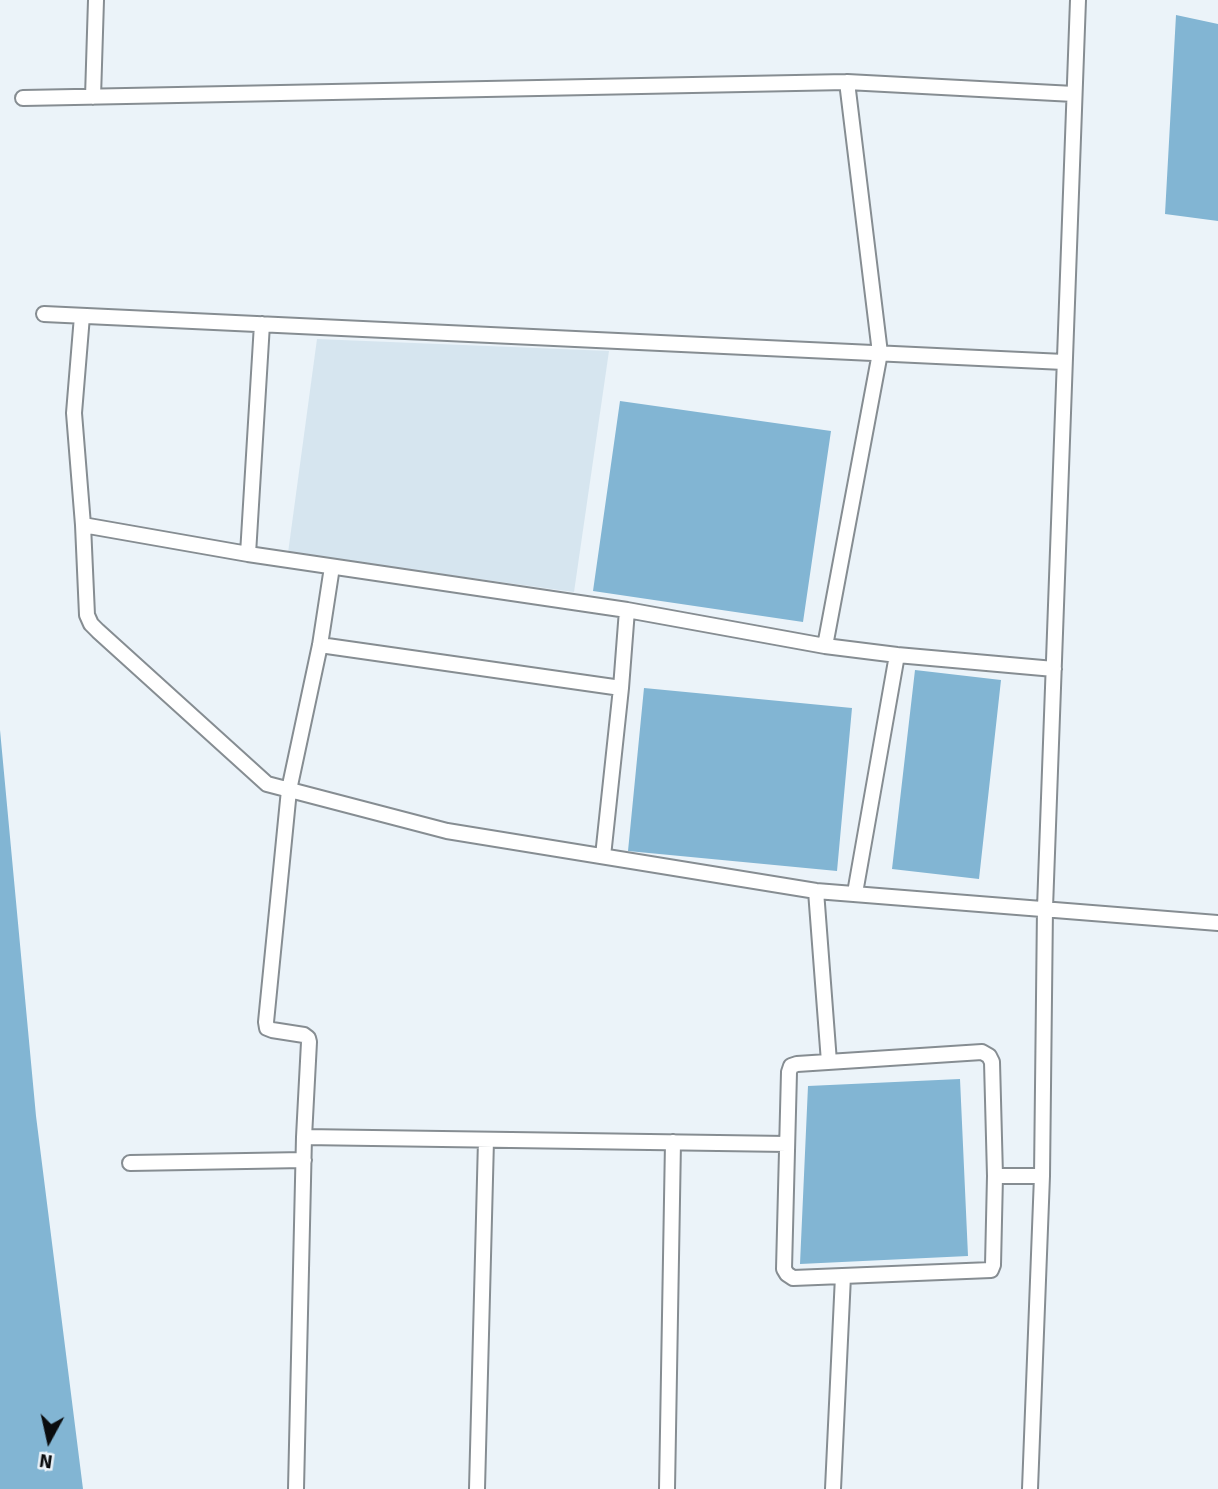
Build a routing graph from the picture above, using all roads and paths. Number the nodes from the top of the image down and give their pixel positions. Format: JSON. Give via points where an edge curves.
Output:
{"nodes":[{"id":1,"x":96,"y":0,"type":"edge"},
{"id":2,"x":1077,"y":0,"type":"edge"},
{"id":3,"x":847,"y":82,"type":"junction"},
{"id":4,"x":1074,"y":94,"type":"junction"},
{"id":5,"x":93,"y":97,"type":"junction"},
{"id":6,"x":23,"y":98,"type":"dead end"},
{"id":7,"x":44,"y":314,"type":"dead end"},
{"id":8,"x":82,"y":316,"type":"junction"},
{"id":9,"x":262,"y":324,"type":"junction"},
{"id":10,"x":880,"y":353,"type":"junction"},
{"id":11,"x":1064,"y":362,"type":"junction"},
{"id":12,"x":83,"y":525,"type":"junction"},
{"id":13,"x":248,"y":554,"type":"junction"},
{"id":14,"x":332,"y":566,"type":"junction"},
{"id":15,"x":627,"y":610,"type":"junction"},
{"id":16,"x":320,"y":645,"type":"junction"},
{"id":17,"x":825,"y":646,"type":"junction"},
{"id":18,"x":897,"y":655,"type":"junction"},
{"id":19,"x":1054,"y":670,"type":"junction"},
{"id":20,"x":621,"y":688,"type":"junction"},
{"id":21,"x":289,"y":790,"type":"junction"},
{"id":22,"x":603,"y":856,"type":"junction"},
{"id":23,"x":816,"y":891,"type":"junction"},
{"id":24,"x":855,"y":893,"type":"junction"},
{"id":25,"x":1045,"y":908,"type":"junction"},
{"id":26,"x":1218,"y":923,"type":"edge"},
{"id":27,"x":829,"y":1062,"type":"junction"},
{"id":28,"x":304,"y":1138,"type":"junction"},
{"id":29,"x":486,"y":1140,"type":"junction"},
{"id":30,"x":673,"y":1142,"type":"junction"},
{"id":31,"x":787,"y":1144,"type":"junction"},
{"id":32,"x":304,"y":1160,"type":"junction"},
{"id":33,"x":130,"y":1163,"type":"dead end"},
{"id":34,"x":1042,"y":1175,"type":"junction"},
{"id":35,"x":995,"y":1176,"type":"junction"},
{"id":36,"x":843,"y":1276,"type":"junction"},
{"id":37,"x":296,"y":1489,"type":"edge"},
{"id":38,"x":477,"y":1489,"type":"edge"},
{"id":39,"x":667,"y":1489,"type":"edge"},
{"id":40,"x":833,"y":1489,"type":"edge"},
{"id":41,"x":1030,"y":1489,"type":"edge"}],
"edges":[{"from":1,"to":5,"type":"lane"},
{"from":2,"to":4,"type":"lane"},
{"from":3,"to":4,"type":"lane"},
{"from":3,"to":5,"type":"lane"},
{"from":3,"to":10,"type":"lane"},
{"from":4,"to":11,"type":"lane"},
{"from":5,"to":6,"type":"lane"},
{"from":7,"to":8,"type":"lane"},
{"from":8,"to":9,"type":"lane"},
{"from":8,"to":12,"type":"lane","via":[[74,413]]},
{"from":9,"to":10,"type":"lane"},
{"from":9,"to":13,"type":"lane"},
{"from":10,"to":11,"type":"lane"},
{"from":10,"to":17,"type":"lane"},
{"from":11,"to":19,"type":"lane"},
{"from":12,"to":13,"type":"lane"},
{"from":12,"to":21,"type":"lane","via":[[91,624],[267,783]]},
{"from":13,"to":14,"type":"lane"},
{"from":14,"to":15,"type":"lane"},
{"from":14,"to":16,"type":"lane"},
{"from":15,"to":17,"type":"lane"},
{"from":15,"to":20,"type":"lane"},
{"from":16,"to":20,"type":"lane"},
{"from":16,"to":21,"type":"lane"},
{"from":17,"to":18,"type":"lane"},
{"from":18,"to":19,"type":"lane"},
{"from":18,"to":24,"type":"lane"},
{"from":19,"to":25,"type":"lane"},
{"from":20,"to":22,"type":"lane"},
{"from":21,"to":22,"type":"lane","via":[[447,831]]},
{"from":21,"to":28,"type":"lane","via":[[266,1022],[272,1030],[308,1038]]},
{"from":22,"to":23,"type":"lane"},
{"from":23,"to":24,"type":"lane"},
{"from":23,"to":27,"type":"lane"},
{"from":24,"to":25,"type":"lane"},
{"from":25,"to":26,"type":"lane"},
{"from":25,"to":34,"type":"lane"},
{"from":27,"to":31,"type":"lane","via":[[791,1066]]},
{"from":27,"to":35,"type":"lane","via":[[982,1052],[989,1056]]},
{"from":28,"to":29,"type":"lane"},
{"from":28,"to":32,"type":"lane"},
{"from":29,"to":30,"type":"lane"},
{"from":29,"to":38,"type":"lane"},
{"from":30,"to":31,"type":"lane"},
{"from":30,"to":39,"type":"lane"},
{"from":31,"to":36,"type":"lane","via":[[784,1269],[793,1278]]},
{"from":32,"to":33,"type":"lane"},
{"from":32,"to":37,"type":"lane"},
{"from":34,"to":35,"type":"lane"},
{"from":34,"to":41,"type":"lane"},
{"from":35,"to":36,"type":"lane","via":[[990,1270]]},
{"from":36,"to":40,"type":"lane"}]}
